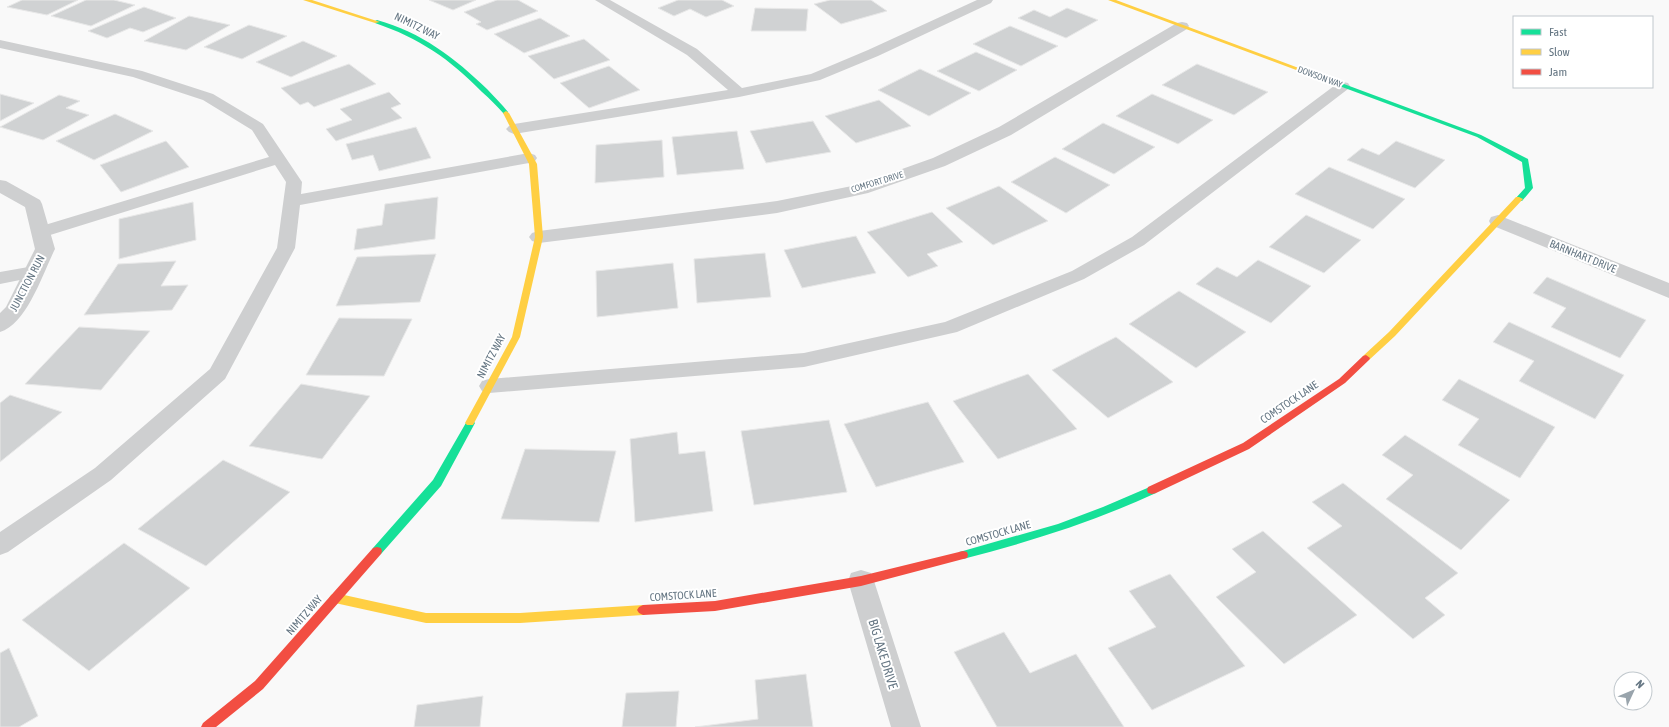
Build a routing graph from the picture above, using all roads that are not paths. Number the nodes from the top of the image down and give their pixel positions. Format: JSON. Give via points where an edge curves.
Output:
{"nodes":[{"id":1,"x":306,"y":0,"type":"edge"},
{"id":2,"x":601,"y":0,"type":"edge"},
{"id":3,"x":987,"y":0,"type":"edge"},
{"id":4,"x":1111,"y":0,"type":"edge"},
{"id":5,"x":1182,"y":26,"type":"junction"},
{"id":6,"x":0,"y":44,"type":"edge"},
{"id":7,"x":1343,"y":86,"type":"junction"},
{"id":8,"x":739,"y":93,"type":"junction"},
{"id":9,"x":514,"y":129,"type":"junction"},
{"id":10,"x":529,"y":158,"type":"junction"},
{"id":11,"x":278,"y":159,"type":"junction"},
{"id":12,"x":1525,"y":161,"type":"joint"},
{"id":13,"x":0,"y":185,"type":"edge"},
{"id":14,"x":292,"y":201,"type":"junction"},
{"id":15,"x":1498,"y":221,"type":"junction"},
{"id":16,"x":41,"y":232,"type":"junction"},
{"id":17,"x":538,"y":237,"type":"junction"},
{"id":18,"x":34,"y":272,"type":"junction"},
{"id":19,"x":0,"y":278,"type":"edge"},
{"id":20,"x":1669,"y":291,"type":"edge"},
{"id":21,"x":0,"y":325,"type":"edge"},
{"id":22,"x":489,"y":386,"type":"junction"},
{"id":23,"x":0,"y":545,"type":"edge"},
{"id":24,"x":861,"y":581,"type":"junction"},
{"id":25,"x":335,"y":598,"type":"junction"},
{"id":26,"x":207,"y":727,"type":"edge"},
{"id":27,"x":906,"y":727,"type":"edge"}],
"edges":[{"from":1,"to":9,"type":"street","name":"NIMITZ WAY","via":[[394,26],[437,48],[468,73],[506,112]]},
{"from":2,"to":8,"type":"lane","via":[[692,52]]},
{"from":3,"to":8,"type":"lane","via":[[815,77]]},
{"from":4,"to":5,"type":"street","name":"DOWSON WAY"},
{"from":5,"to":7,"type":"street","name":"DOWSON WAY"},
{"from":5,"to":17,"type":"street","name":"COMFORT DRIVE","via":[[1005,131],[938,162],[862,189],[777,207]]},
{"from":6,"to":11,"type":"lane","via":[[137,74],[208,97],[258,127]]},
{"from":7,"to":12,"type":"street","name":"DOWSON WAY","via":[[1479,136]]},
{"from":7,"to":22,"type":"lane","via":[[1138,240],[1078,275],[950,327],[804,360]]},
{"from":8,"to":9,"type":"lane"},
{"from":9,"to":10,"type":"street","name":"NIMITZ WAY"},
{"from":10,"to":14,"type":"lane"},
{"from":10,"to":17,"type":"street","name":"NIMITZ WAY","via":[[532,164]]},
{"from":11,"to":14,"type":"lane","via":[[294,182]]},
{"from":11,"to":16,"type":"lane"},
{"from":12,"to":15,"type":"street","name":"COMSTOCK LANE","via":[[1529,188]]},
{"from":13,"to":16,"type":"street","name":"JUNCTION RUN","via":[[33,204]]},
{"from":14,"to":23,"type":"lane","via":[[286,248],[218,374],[103,474]]},
{"from":15,"to":20,"type":"street","name":"BARNHART DRIVE"},
{"from":15,"to":24,"type":"street","name":"COMSTOCK LANE","via":[[1392,334],[1342,381],[1246,446],[1121,505],[1034,536]]},
{"from":16,"to":18,"type":"street","name":"JUNCTION RUN","via":[[45,249]]},
{"from":17,"to":22,"type":"street","name":"NIMITZ WAY","via":[[516,337]]},
{"from":18,"to":19,"type":"lane"},
{"from":18,"to":21,"type":"street","name":"JUNCTION RUN","via":[[15,311]]},
{"from":22,"to":25,"type":"street","name":"NIMITZ WAY","via":[[437,483]]},
{"from":24,"to":25,"type":"street","name":"COMSTOCK LANE","via":[[715,606],[520,618],[426,618]]},
{"from":24,"to":27,"type":"street","name":"BIG LAKE DRIVE"},
{"from":25,"to":26,"type":"street","name":"NIMITZ WAY","via":[[259,685]]}]}
